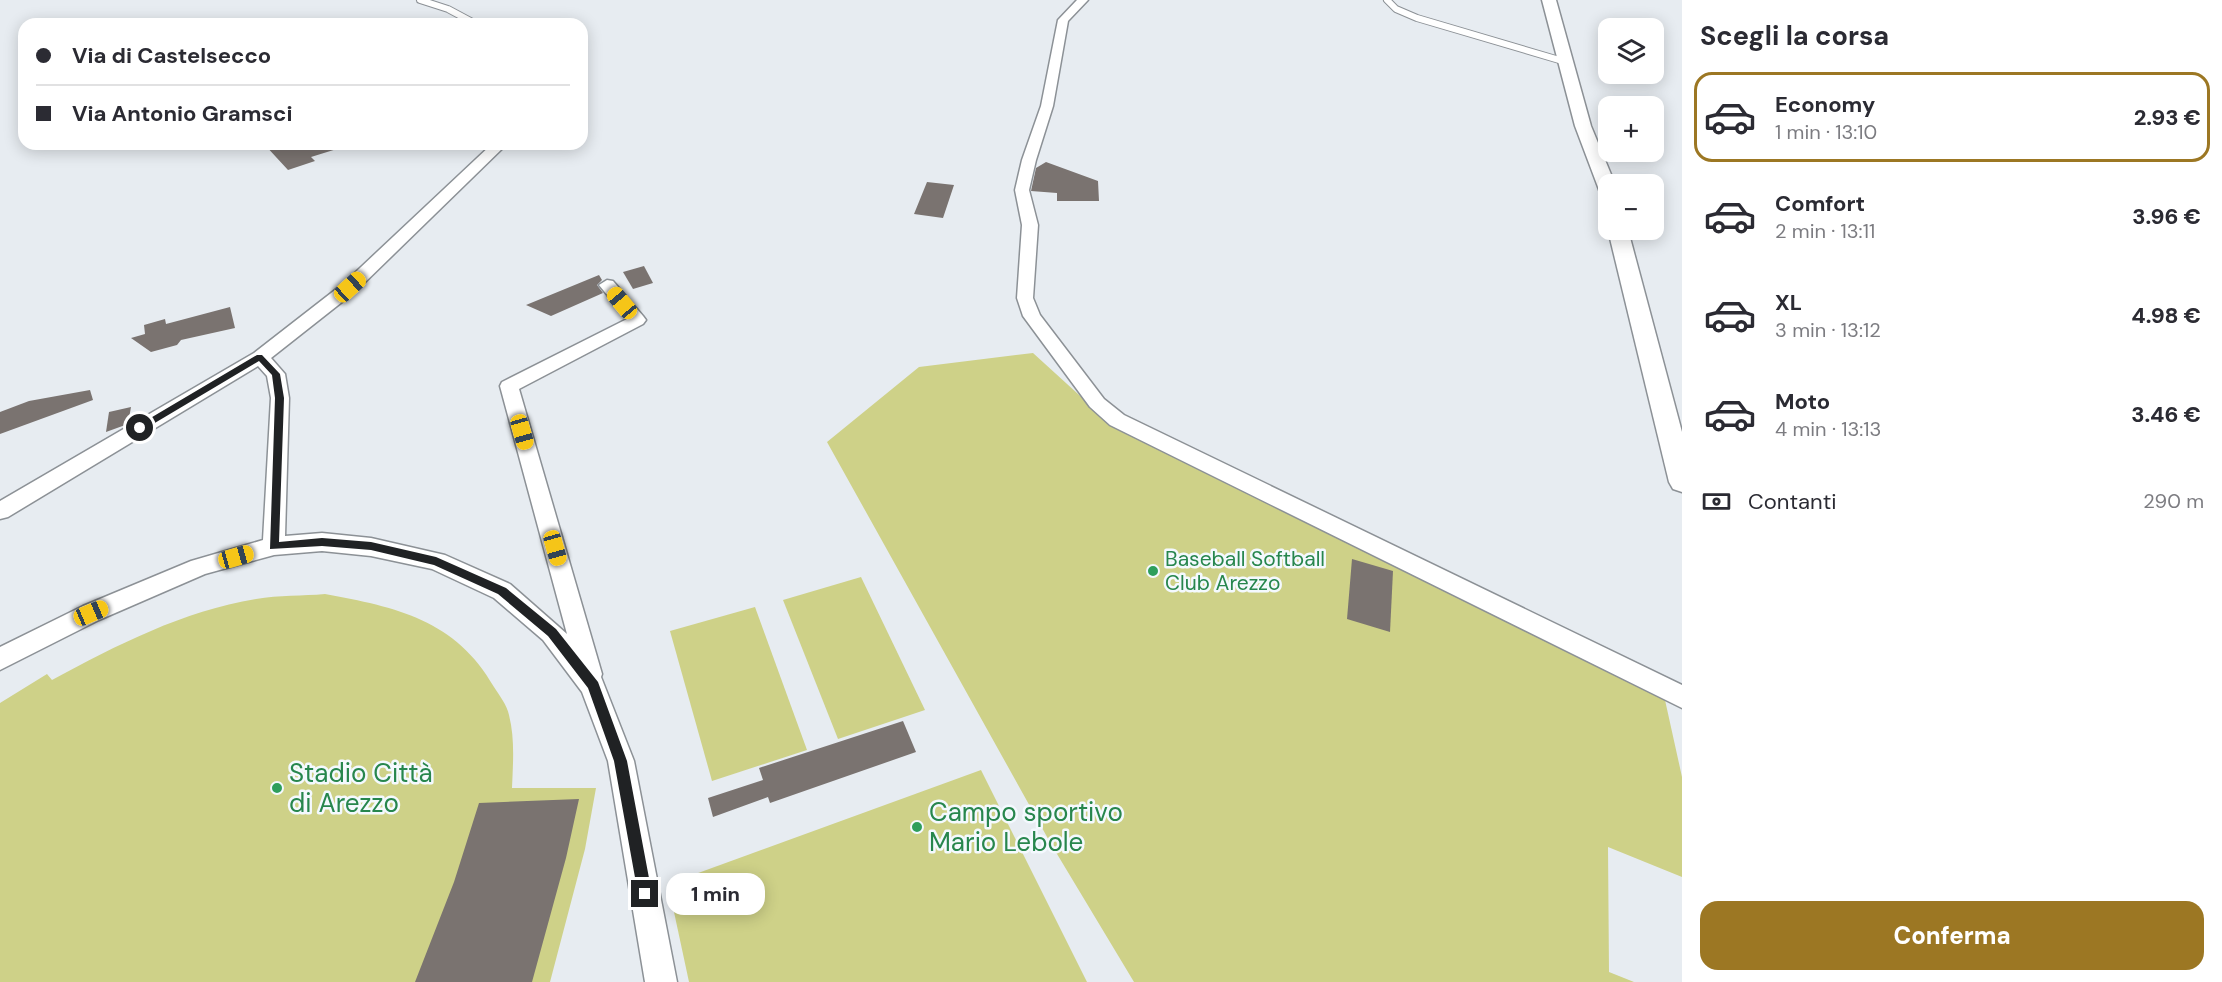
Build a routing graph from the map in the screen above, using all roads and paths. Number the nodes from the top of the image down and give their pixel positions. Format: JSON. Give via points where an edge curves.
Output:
{"nodes":[{"id":1,"x":420,"y":0,"type":"edge"},
{"id":2,"x":1083,"y":0,"type":"edge"},
{"id":3,"x":1387,"y":0,"type":"edge"},
{"id":4,"x":1549,"y":0,"type":"edge"},
{"id":5,"x":465,"y":18,"type":"edge"},
{"id":6,"x":1566,"y":62,"type":"junction"},
{"id":7,"x":494,"y":150,"type":"edge"},
{"id":8,"x":1603,"y":174,"type":"edge"},
{"id":9,"x":1621,"y":240,"type":"edge"},
{"id":10,"x":607,"y":285,"type":"dead end"},
{"id":11,"x":260,"y":357,"type":"junction"},
{"id":12,"x":1682,"y":482,"type":"edge"},
{"id":13,"x":0,"y":511,"type":"edge"},
{"id":14,"x":274,"y":546,"type":"junction"},
{"id":15,"x":0,"y":659,"type":"edge"},
{"id":16,"x":593,"y":686,"type":"junction"},
{"id":17,"x":1682,"y":697,"type":"edge"},
{"id":18,"x":661,"y":982,"type":"edge"}],
"edges":[{"from":1,"to":5,"type":"lane"},
{"from":2,"to":17,"type":"street","via":[[1063,20],[1047,106],[1022,190],[1030,225],[1025,298],[1032,316],[1096,403],[1117,420]]},
{"from":3,"to":6,"type":"lane","via":[[1396,9],[1417,18]]},
{"from":4,"to":6,"type":"street"},
{"from":6,"to":8,"type":"street","via":[[1583,126]]},
{"from":7,"to":11,"type":"street","via":[[350,287]]},
{"from":9,"to":12,"type":"street"},
{"from":10,"to":16,"type":"street","via":[[637,320],[509,386]]},
{"from":11,"to":13,"type":"street"},
{"from":11,"to":14,"type":"street","via":[[276,374],[280,398]]},
{"from":14,"to":15,"type":"street","via":[[199,567],[91,613]]},
{"from":14,"to":16,"type":"street","via":[[371,546],[436,561],[502,591],[552,633]]},
{"from":16,"to":18,"type":"street","via":[[621,761]]}]}
